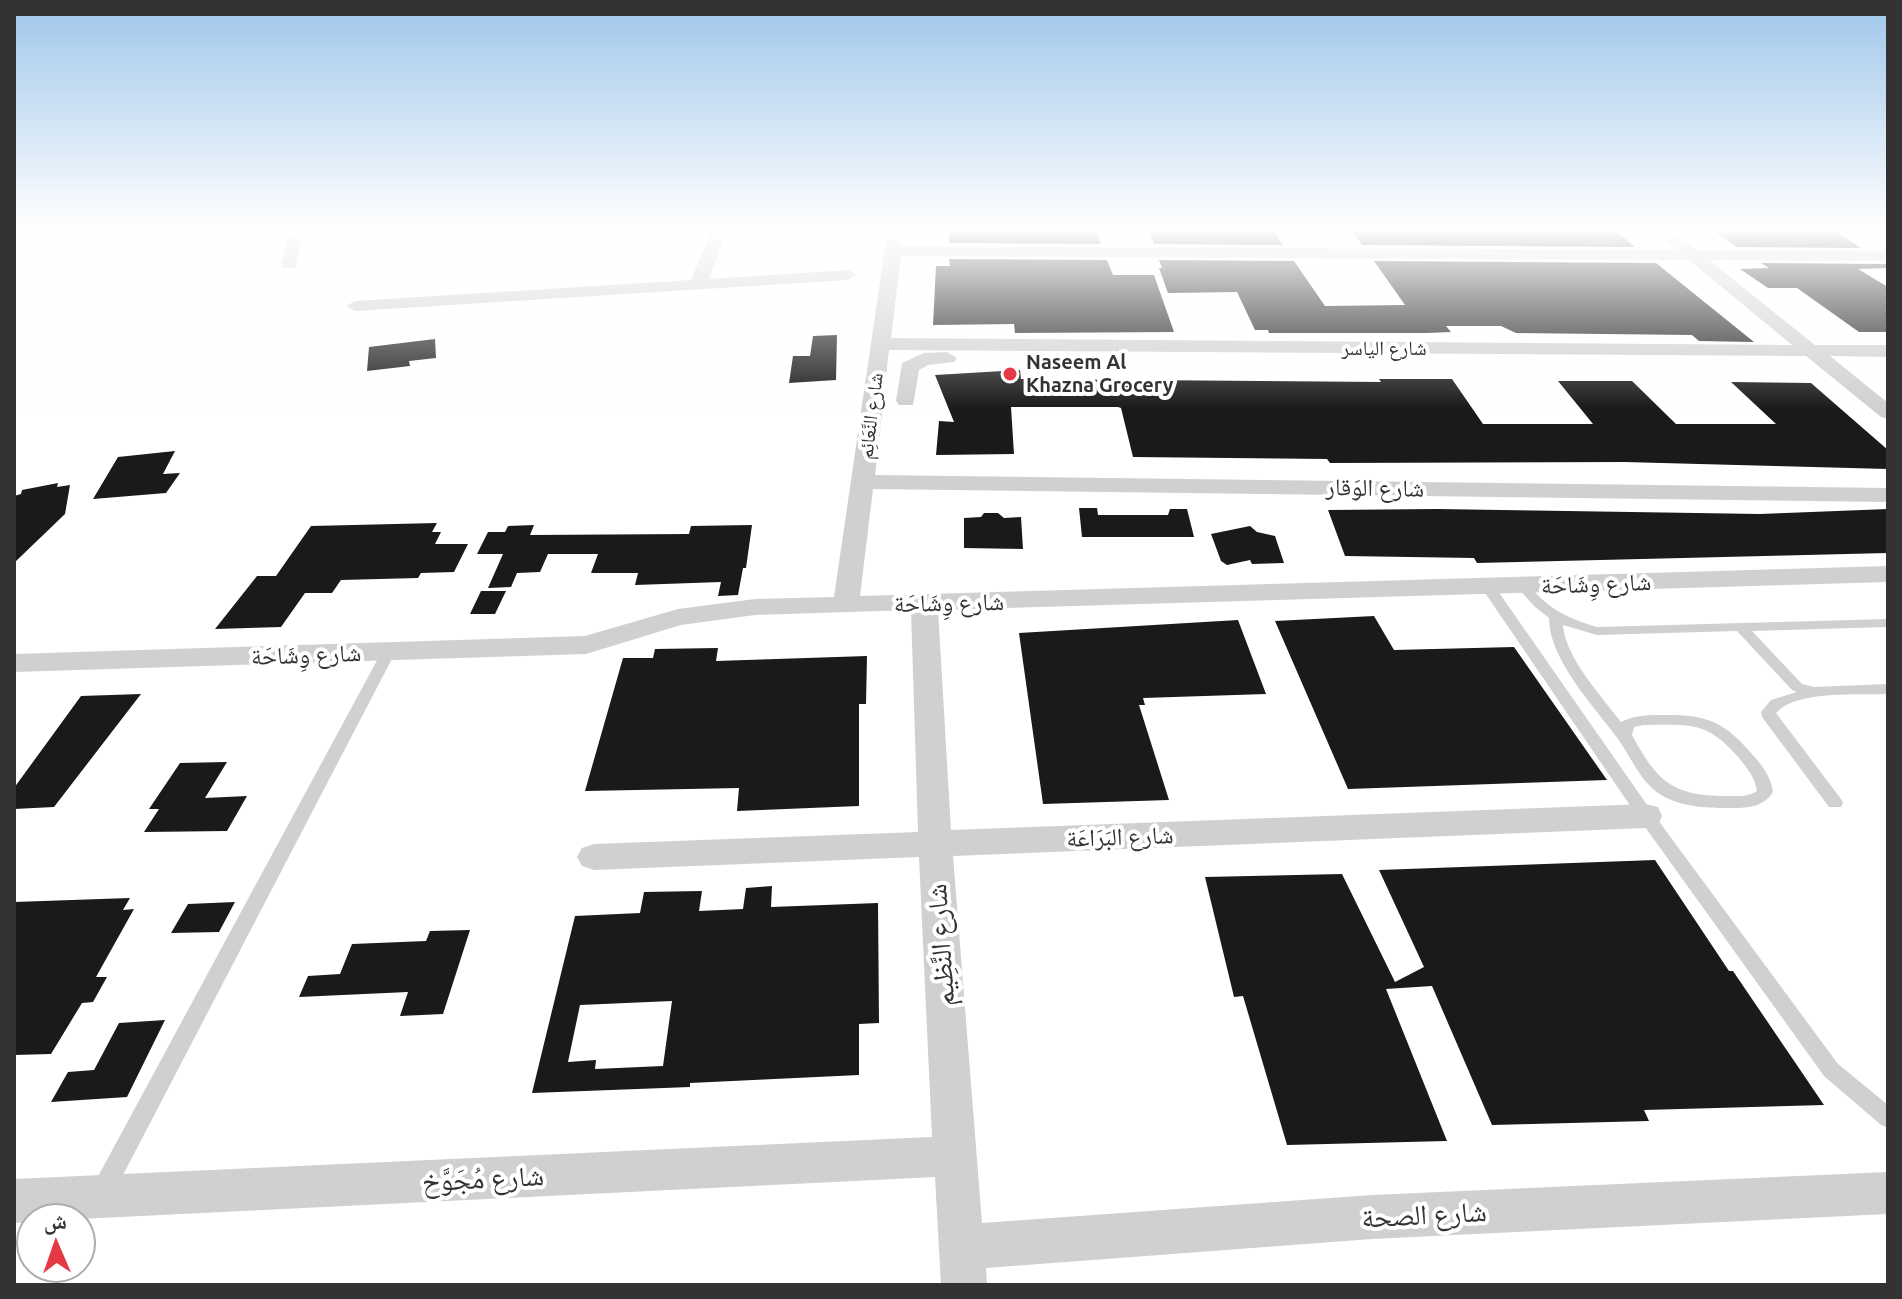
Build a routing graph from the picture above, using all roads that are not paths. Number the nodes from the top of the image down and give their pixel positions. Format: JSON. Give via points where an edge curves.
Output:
{"nodes":[{"id":1,"x":642,"y":288,"type":"edge"},
{"id":2,"x":888,"y":288,"type":"edge"},
{"id":3,"x":1733,"y":288,"type":"edge"},
{"id":4,"x":355,"y":306,"type":"dead end"},
{"id":5,"x":880,"y":344,"type":"junction"},
{"id":6,"x":1008,"y":345,"type":"junction"},
{"id":7,"x":1811,"y":351,"type":"junction"},
{"id":8,"x":1888,"y":351,"type":"edge"},
{"id":9,"x":906,"y":401,"type":"dead end"},
{"id":10,"x":1888,"y":413,"type":"edge"},
{"id":11,"x":863,"y":482,"type":"junction"},
{"id":12,"x":1888,"y":495,"type":"edge"},
{"id":13,"x":1888,"y":574,"type":"edge"},
{"id":14,"x":1523,"y":586,"type":"junction"},
{"id":15,"x":1488,"y":587,"type":"junction"},
{"id":16,"x":924,"y":604,"type":"junction"},
{"id":17,"x":846,"y":605,"type":"junction"},
{"id":18,"x":1556,"y":618,"type":"junction"},
{"id":19,"x":1888,"y":623,"type":"edge"},
{"id":20,"x":1741,"y":628,"type":"junction"},
{"id":21,"x":388,"y":653,"type":"junction"},
{"id":22,"x":14,"y":663,"type":"edge"},
{"id":23,"x":1888,"y":689,"type":"edge"},
{"id":24,"x":1813,"y":692,"type":"junction"},
{"id":25,"x":1628,"y":742,"type":"junction"},
{"id":26,"x":1835,"y":803,"type":"dead end"},
{"id":27,"x":1646,"y":816,"type":"junction"},
{"id":28,"x":934,"y":844,"type":"junction"},
{"id":29,"x":594,"y":857,"type":"dead end"},
{"id":30,"x":1888,"y":1118,"type":"edge"},
{"id":31,"x":953,"y":1156,"type":"junction"},
{"id":32,"x":1888,"y":1193,"type":"edge"},
{"id":33,"x":99,"y":1197,"type":"junction"},
{"id":34,"x":14,"y":1201,"type":"edge"},
{"id":35,"x":963,"y":1266,"type":"edge"}],
"edges":[{"from":1,"to":4,"type":"street"},
{"from":2,"to":5,"type":"street","name":"شارع النَّعَائِم"},
{"from":3,"to":7,"type":"street"},
{"from":5,"to":6,"type":"street","name":"شارع الياسر"},
{"from":5,"to":11,"type":"street","name":"شارع النَّعَائِم"},
{"from":6,"to":7,"type":"street","name":"شارع الياسر"},
{"from":6,"to":9,"type":"street","via":[[1006,353],[996,357],[912,363]]},
{"from":7,"to":8,"type":"street","name":"شارع الياسر"},
{"from":7,"to":10,"type":"street"},
{"from":11,"to":12,"type":"street","name":"شارع الوَقار"},
{"from":11,"to":17,"type":"street","name":"شارع النَّعَائِم"},
{"from":13,"to":14,"type":"street","name":"شارع وِشَاحَة"},
{"from":14,"to":15,"type":"street","name":"شارع وِشَاحَة"},
{"from":14,"to":18,"type":"lane"},
{"from":15,"to":16,"type":"street","name":"شارع وِشَاحَة"},
{"from":15,"to":27,"type":"lane"},
{"from":16,"to":17,"type":"street","name":"شارع وِشَاحَة"},
{"from":16,"to":28,"type":"street","name":"شارع النَّظِيم"},
{"from":17,"to":21,"type":"street","name":"شارع وِشَاحَة","via":[[755,607],[678,617],[586,645]]},
{"from":18,"to":20,"type":"lane","via":[[1597,631]]},
{"from":18,"to":25,"type":"lane","via":[[1562,648]]},
{"from":19,"to":20,"type":"lane"},
{"from":20,"to":24,"type":"lane","via":[[1790,683]]},
{"from":21,"to":22,"type":"street","name":"شارع وِشَاحَة"},
{"from":21,"to":33,"type":"lane"},
{"from":23,"to":24,"type":"lane"},
{"from":24,"to":26,"type":"lane","via":[[1776,703],[1768,712]]},
{"from":25,"to":25,"type":"lane","via":[[1655,783],[1683,800],[1746,802],[1765,792],[1761,776],[1731,738],[1707,722],[1634,721],[1625,729]]},
{"from":27,"to":28,"type":"street","name":"شارع البَرَاعَة"},
{"from":27,"to":30,"type":"lane","via":[[1831,1070]]},
{"from":28,"to":29,"type":"street","name":"شارع البَرَاعَة"},
{"from":28,"to":31,"type":"street","name":"شارع النَّظِيم"},
{"from":31,"to":33,"type":"street","name":"شارع مُجَوَّخ"},
{"from":31,"to":35,"type":"street","name":"شارع النَّظِيم"},
{"from":32,"to":35,"type":"street","name":"شارع الصحة","via":[[1372,1217]]},
{"from":33,"to":34,"type":"street","name":"شارع مُجَوَّخ"}]}
